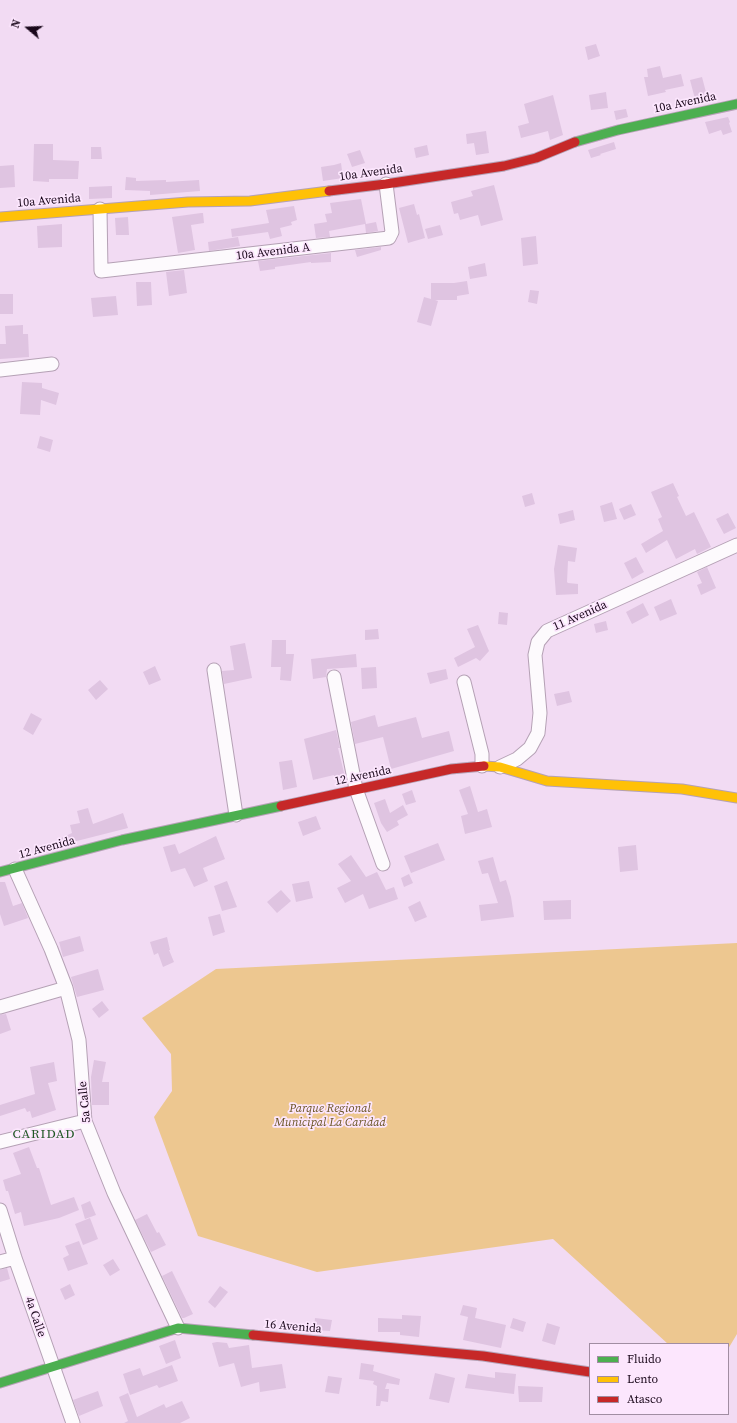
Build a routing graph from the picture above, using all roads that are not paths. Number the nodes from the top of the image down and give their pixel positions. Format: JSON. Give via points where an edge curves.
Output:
{"nodes":[{"id":1,"x":737,"y":104,"type":"edge"},
{"id":2,"x":386,"y":184,"type":"junction"},
{"id":3,"x":100,"y":209,"type":"junction"},
{"id":4,"x":0,"y":217,"type":"edge"},
{"id":5,"x":52,"y":364,"type":"dead end"},
{"id":6,"x":0,"y":370,"type":"edge"},
{"id":7,"x":737,"y":545,"type":"edge"},
{"id":8,"x":214,"y":670,"type":"dead end"},
{"id":9,"x":334,"y":677,"type":"dead end"},
{"id":10,"x":464,"y":682,"type":"dead end"},
{"id":11,"x":482,"y":766,"type":"junction"},
{"id":12,"x":500,"y":767,"type":"junction"},
{"id":13,"x":356,"y":789,"type":"junction"},
{"id":14,"x":737,"y":798,"type":"edge"},
{"id":15,"x":236,"y":815,"type":"junction"},
{"id":16,"x":383,"y":864,"type":"dead end"},
{"id":17,"x":15,"y":868,"type":"junction"},
{"id":18,"x":0,"y":872,"type":"edge"},
{"id":19,"x":66,"y":988,"type":"junction"},
{"id":20,"x":0,"y":1007,"type":"edge"},
{"id":21,"x":85,"y":1121,"type":"junction"},
{"id":22,"x":0,"y":1142,"type":"edge"},
{"id":23,"x":0,"y":1210,"type":"edge"},
{"id":24,"x":15,"y":1258,"type":"junction"},
{"id":25,"x":0,"y":1262,"type":"edge"},
{"id":26,"x":178,"y":1328,"type":"junction"},
{"id":27,"x":53,"y":1367,"type":"junction"},
{"id":28,"x":589,"y":1372,"type":"edge"},
{"id":29,"x":0,"y":1383,"type":"edge"},
{"id":30,"x":72,"y":1423,"type":"edge"}],
"edges":[{"from":1,"to":2,"type":"street","name":"10a Avenida","via":[[618,130],[570,144],[536,158],[504,166]]},
{"from":2,"to":3,"type":"street","name":"10a Avenida","via":[[250,201],[188,202]]},
{"from":2,"to":3,"type":"street","name":"10a Avenida A","via":[[392,232],[389,238],[101,271]]},
{"from":3,"to":4,"type":"street","name":"10a Avenida"},
{"from":5,"to":6,"type":"street"},
{"from":7,"to":12,"type":"street","name":"11 Avenida","via":[[547,631],[538,642],[535,655],[540,713],[538,733],[530,748],[517,759]]},
{"from":8,"to":15,"type":"street"},
{"from":9,"to":13,"type":"street"},
{"from":10,"to":11,"type":"street","via":[[482,754]]},
{"from":11,"to":12,"type":"street","name":"12 Avenida"},
{"from":11,"to":13,"type":"street","name":"12 Avenida","via":[[451,769]]},
{"from":12,"to":14,"type":"street","name":"12 Avenida","via":[[547,781],[682,790]]},
{"from":13,"to":15,"type":"street","name":"12 Avenida"},
{"from":13,"to":16,"type":"street"},
{"from":15,"to":17,"type":"street","name":"12 Avenida","via":[[122,840]]},
{"from":17,"to":18,"type":"street","name":"12 Avenida"},
{"from":17,"to":19,"type":"street","name":"5a Calle"},
{"from":19,"to":20,"type":"street"},
{"from":19,"to":21,"type":"street","name":"5a Calle","via":[[79,1040]]},
{"from":21,"to":22,"type":"street"},
{"from":21,"to":26,"type":"street","name":"5a Calle","via":[[114,1193]]},
{"from":23,"to":24,"type":"street","name":"4a Calle"},
{"from":24,"to":25,"type":"street"},
{"from":24,"to":27,"type":"street","name":"4a Calle"},
{"from":26,"to":27,"type":"street","name":"16 Avenida"},
{"from":26,"to":28,"type":"street","name":"16 Avenida","via":[[483,1356]]},
{"from":27,"to":29,"type":"street","name":"16 Avenida"},
{"from":27,"to":30,"type":"street","name":"4a Calle"}]}
